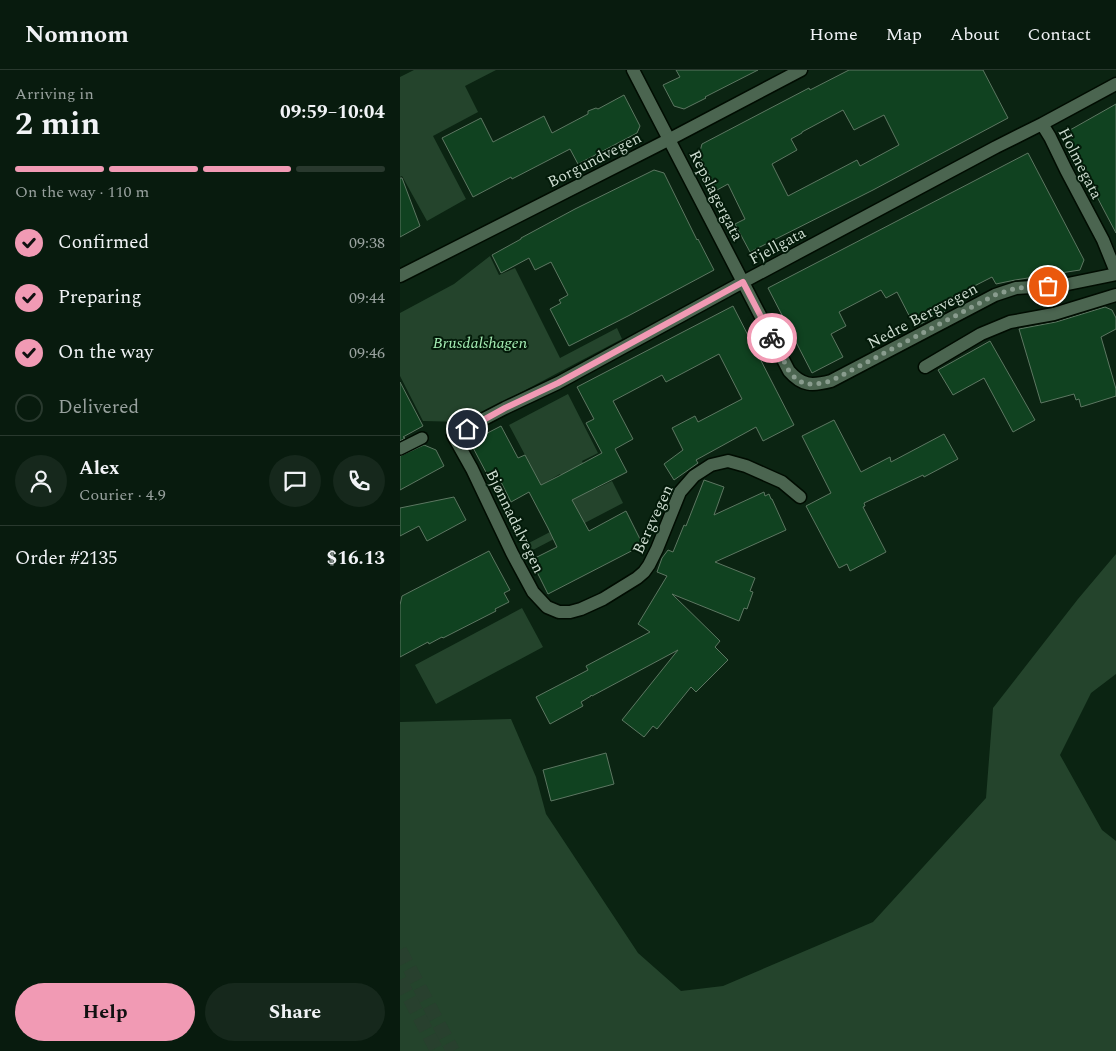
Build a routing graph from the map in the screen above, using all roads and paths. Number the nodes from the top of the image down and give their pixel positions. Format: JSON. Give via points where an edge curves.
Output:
{"nodes":[{"id":1,"x":633,"y":70,"type":"edge"},
{"id":2,"x":801,"y":70,"type":"edge"},
{"id":3,"x":1116,"y":84,"type":"edge"},
{"id":4,"x":1042,"y":124,"type":"junction"},
{"id":5,"x":670,"y":139,"type":"junction"},
{"id":6,"x":1116,"y":273,"type":"edge"},
{"id":7,"x":400,"y":276,"type":"edge"},
{"id":8,"x":743,"y":282,"type":"junction"},
{"id":9,"x":1116,"y":295,"type":"edge"},
{"id":10,"x":926,"y":367,"type":"dead end"},
{"id":11,"x":805,"y":384,"type":"joint"},
{"id":12,"x":453,"y":435,"type":"joint"},
{"id":13,"x":422,"y":438,"type":"dead end"},
{"id":14,"x":400,"y":448,"type":"edge"},
{"id":15,"x":800,"y":496,"type":"dead end"},
{"id":16,"x":559,"y":612,"type":"joint"}],
"edges":[{"from":1,"to":5,"type":"street","name":"Repslagergata"},
{"from":2,"to":5,"type":"street","name":"Borgundvegen"},
{"from":3,"to":4,"type":"street","name":"Fjellgata"},
{"from":4,"to":6,"type":"street","name":"Holmegata","via":[[1104,240]]},
{"from":4,"to":8,"type":"street","name":"Fjellgata"},
{"from":5,"to":7,"type":"street","name":"Borgundvegen"},
{"from":5,"to":8,"type":"street","name":"Repslagergata"},
{"from":6,"to":11,"type":"street","name":"Nedre Bergvegen","via":[[1063,285],[1016,288],[995,295],[831,381]]},
{"from":8,"to":11,"type":"street","name":"Repslagergata","via":[[789,371]]},
{"from":8,"to":12,"type":"street","name":"Fjellgata","via":[[558,383]]},
{"from":9,"to":10,"type":"street","via":[[1054,314],[1010,322],[981,334]]},
{"from":12,"to":16,"type":"street","name":"Bjønnadalvegen","via":[[533,592],[547,607]]},
{"from":13,"to":14,"type":"lane"},
{"from":15,"to":16,"type":"street","name":"Bergvegen","via":[[782,482],[746,466],[728,461],[711,465],[694,476],[680,492],[644,572],[603,599],[581,609]]}]}
